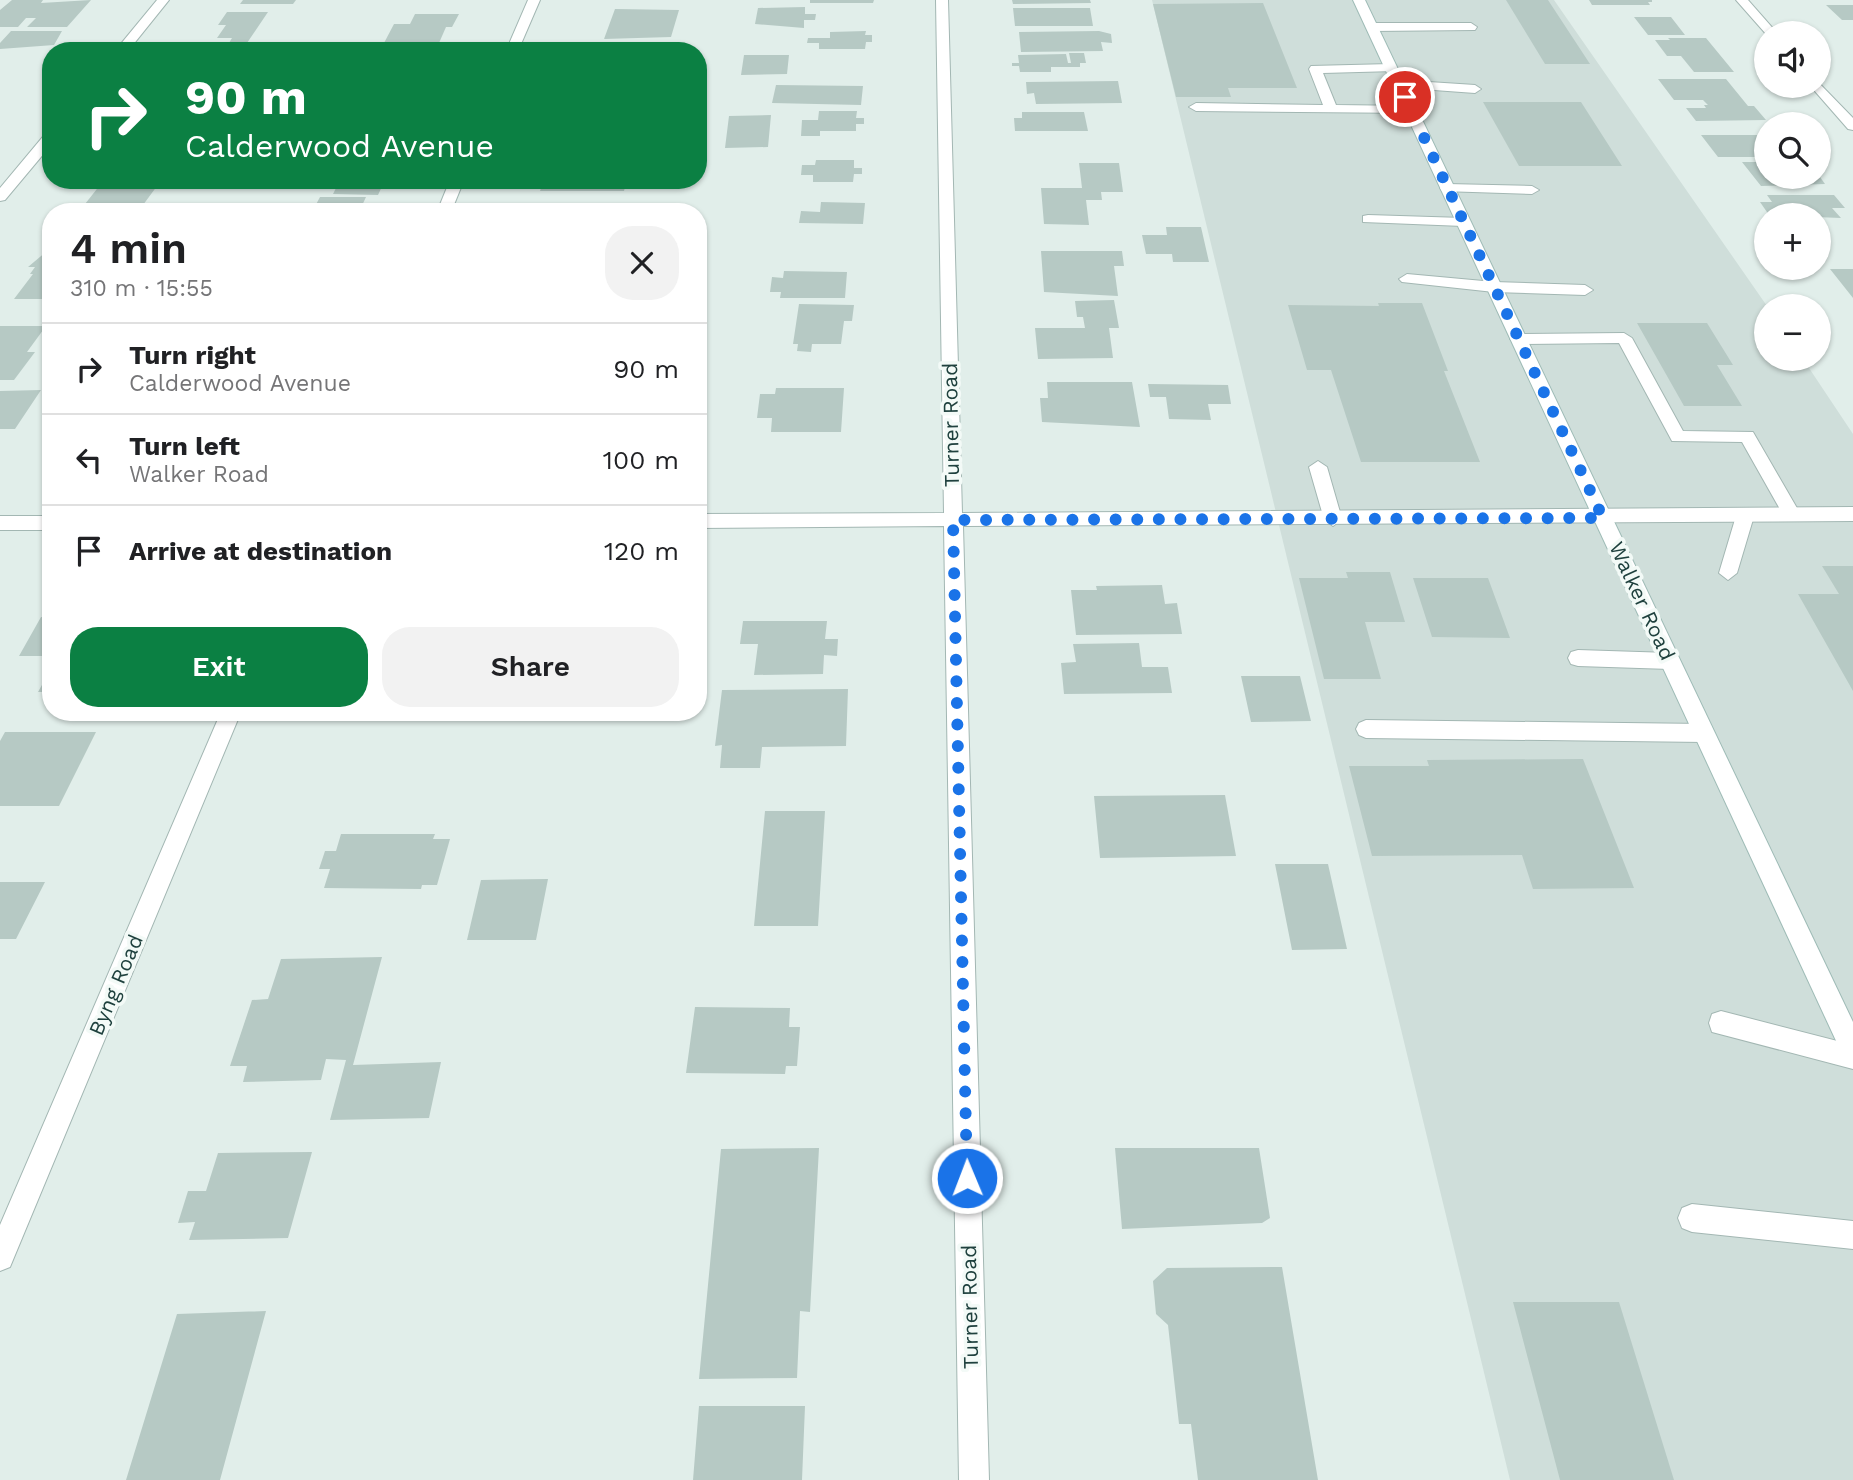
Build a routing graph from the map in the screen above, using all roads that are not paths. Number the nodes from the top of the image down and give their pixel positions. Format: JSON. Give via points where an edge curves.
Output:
{"nodes":[{"id":1,"x":163,"y":0,"type":"edge"},
{"id":2,"x":534,"y":0,"type":"edge"},
{"id":3,"x":942,"y":0,"type":"edge"},
{"id":4,"x":1359,"y":0,"type":"edge"},
{"id":5,"x":1742,"y":0,"type":"edge"},
{"id":6,"x":1760,"y":21,"type":"edge"},
{"id":7,"x":1372,"y":27,"type":"junction"},
{"id":8,"x":1471,"y":27,"type":"dead end"},
{"id":9,"x":128,"y":42,"type":"edge"},
{"id":10,"x":516,"y":42,"type":"edge"},
{"id":11,"x":1395,"y":76,"type":"junction"},
{"id":12,"x":1475,"y":89,"type":"dead end"},
{"id":13,"x":1828,"y":98,"type":"edge"},
{"id":14,"x":1196,"y":107,"type":"dead end"},
{"id":15,"x":1331,"y":109,"type":"junction"},
{"id":16,"x":1411,"y":110,"type":"junction"},
{"id":17,"x":1853,"y":126,"type":"edge"},
{"id":18,"x":42,"y":147,"type":"edge"},
{"id":19,"x":1447,"y":188,"type":"junction"},
{"id":20,"x":1532,"y":190,"type":"dead end"},
{"id":21,"x":0,"y":197,"type":"edge"},
{"id":22,"x":1368,"y":219,"type":"dead end"},
{"id":23,"x":1463,"y":222,"type":"junction"},
{"id":24,"x":1407,"y":279,"type":"dead end"},
{"id":25,"x":1494,"y":287,"type":"junction"},
{"id":26,"x":1585,"y":290,"type":"dead end"},
{"id":27,"x":1518,"y":339,"type":"junction"},
{"id":28,"x":1318,"y":467,"type":"dead end"},
{"id":29,"x":1853,"y":514,"type":"edge"},
{"id":30,"x":1792,"y":515,"type":"junction"},
{"id":31,"x":1745,"y":516,"type":"junction"},
{"id":32,"x":1603,"y":518,"type":"junction"},
{"id":33,"x":1333,"y":519,"type":"junction"},
{"id":34,"x":953,"y":520,"type":"junction"},
{"id":35,"x":707,"y":521,"type":"edge"},
{"id":36,"x":0,"y":523,"type":"edge"},
{"id":37,"x":42,"y":523,"type":"edge"},
{"id":38,"x":1728,"y":573,"type":"dead end"},
{"id":39,"x":1578,"y":658,"type":"dead end"},
{"id":40,"x":1670,"y":661,"type":"junction"},
{"id":41,"x":227,"y":721,"type":"edge"},
{"id":42,"x":1366,"y":729,"type":"dead end"},
{"id":43,"x":1704,"y":733,"type":"junction"},
{"id":44,"x":1721,"y":1023,"type":"dead end"},
{"id":45,"x":1853,"y":1049,"type":"edge"},
{"id":46,"x":1853,"y":1057,"type":"edge"},
{"id":47,"x":1692,"y":1218,"type":"dead end"},
{"id":48,"x":1853,"y":1235,"type":"edge"},
{"id":49,"x":0,"y":1257,"type":"edge"},
{"id":50,"x":974,"y":1480,"type":"edge"}],
"edges":[{"from":1,"to":9,"type":"street"},
{"from":2,"to":10,"type":"street"},
{"from":3,"to":34,"type":"street","name":"Turner Road"},
{"from":4,"to":7,"type":"street","name":"Walker Road"},
{"from":5,"to":6,"type":"street"},
{"from":7,"to":8,"type":"street"},
{"from":7,"to":11,"type":"street","name":"Walker Road"},
{"from":11,"to":12,"type":"street"},
{"from":11,"to":15,"type":"street","via":[[1315,69]]},
{"from":11,"to":16,"type":"street","name":"Walker Road"},
{"from":13,"to":17,"type":"street"},
{"from":14,"to":15,"type":"street"},
{"from":15,"to":16,"type":"street"},
{"from":16,"to":19,"type":"street","name":"Walker Road"},
{"from":18,"to":21,"type":"street"},
{"from":19,"to":20,"type":"street"},
{"from":19,"to":23,"type":"street","name":"Walker Road"},
{"from":22,"to":23,"type":"street"},
{"from":23,"to":25,"type":"street","name":"Walker Road"},
{"from":24,"to":25,"type":"street"},
{"from":25,"to":26,"type":"street"},
{"from":25,"to":27,"type":"street","name":"Walker Road"},
{"from":27,"to":30,"type":"street","via":[[1624,338],[1678,437],[1747,436]]},
{"from":27,"to":32,"type":"street","name":"Walker Road"},
{"from":28,"to":33,"type":"street"},
{"from":29,"to":30,"type":"street"},
{"from":30,"to":31,"type":"street"},
{"from":31,"to":32,"type":"street"},
{"from":31,"to":38,"type":"street"},
{"from":32,"to":33,"type":"street"},
{"from":32,"to":40,"type":"street","name":"Walker Road"},
{"from":33,"to":34,"type":"street"},
{"from":34,"to":35,"type":"street"},
{"from":34,"to":50,"type":"street","name":"Turner Road"},
{"from":36,"to":37,"type":"street"},
{"from":39,"to":40,"type":"street"},
{"from":40,"to":43,"type":"street","name":"Walker Road"},
{"from":41,"to":49,"type":"street","name":"Byng Road"},
{"from":42,"to":43,"type":"street"},
{"from":43,"to":45,"type":"street","name":"Walker Road"},
{"from":44,"to":46,"type":"street"},
{"from":47,"to":48,"type":"street"}]}
